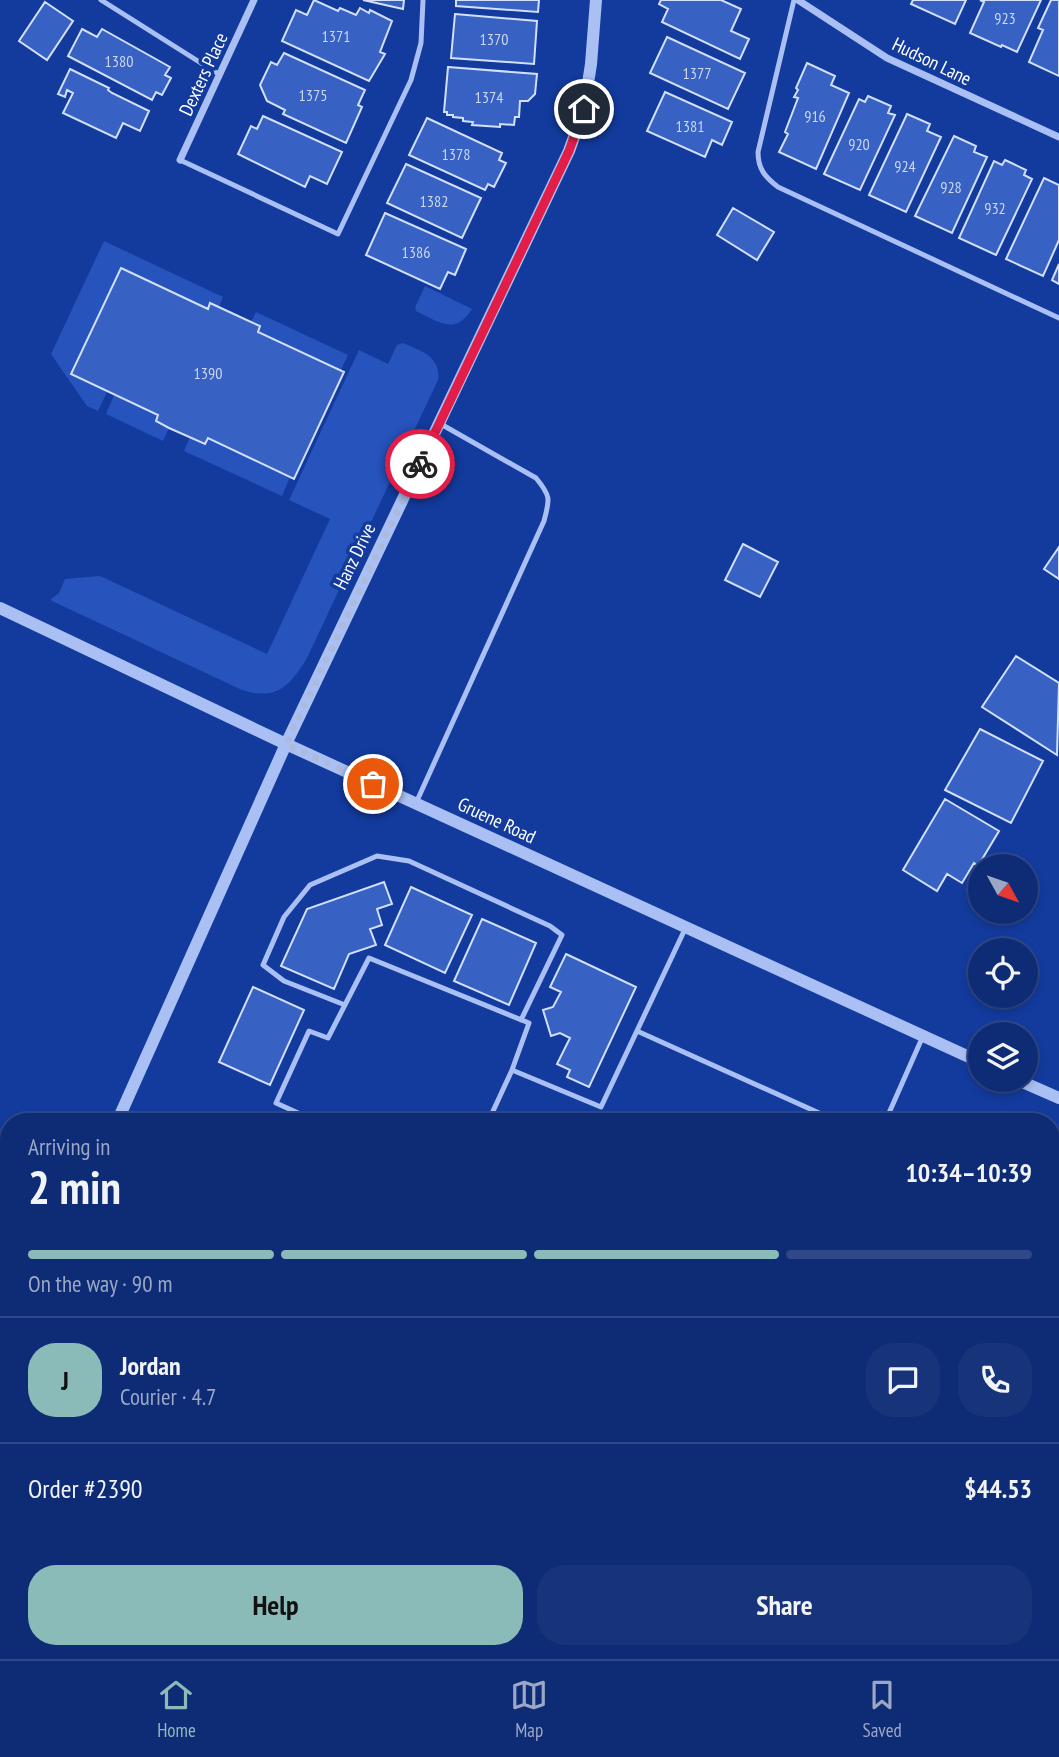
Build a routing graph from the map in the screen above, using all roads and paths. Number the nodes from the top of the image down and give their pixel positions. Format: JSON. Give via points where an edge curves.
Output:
{"nodes":[{"id":1,"x":101,"y":0,"type":"edge"},
{"id":2,"x":254,"y":0,"type":"edge"},
{"id":3,"x":424,"y":0,"type":"edge"},
{"id":4,"x":596,"y":0,"type":"edge"},
{"id":5,"x":796,"y":0,"type":"edge"},
{"id":6,"x":219,"y":75,"type":"junction"},
{"id":7,"x":1059,"y":137,"type":"edge"},
{"id":8,"x":180,"y":160,"type":"joint"},
{"id":9,"x":1059,"y":318,"type":"edge"},
{"id":10,"x":439,"y":423,"type":"junction"},
{"id":11,"x":0,"y":607,"type":"edge"},
{"id":12,"x":286,"y":744,"type":"junction"},
{"id":13,"x":416,"y":804,"type":"junction"},
{"id":14,"x":686,"y":928,"type":"junction"},
{"id":15,"x":345,"y":1005,"type":"junction"},
{"id":16,"x":521,"y":1020,"type":"junction"},
{"id":17,"x":637,"y":1031,"type":"junction"},
{"id":18,"x":923,"y":1036,"type":"junction"},
{"id":19,"x":968,"y":1057,"type":"edge"},
{"id":20,"x":512,"y":1070,"type":"junction"},
{"id":21,"x":1038,"y":1089,"type":"edge"},
{"id":22,"x":1059,"y":1098,"type":"edge"},
{"id":23,"x":121,"y":1113,"type":"edge"},
{"id":24,"x":298,"y":1113,"type":"edge"},
{"id":25,"x":492,"y":1113,"type":"edge"},
{"id":26,"x":819,"y":1113,"type":"edge"},
{"id":27,"x":890,"y":1113,"type":"edge"}],
"edges":[{"from":1,"to":6,"type":"lane"},
{"from":2,"to":6,"type":"street","name":"Dexters Place"},
{"from":3,"to":8,"type":"lane","via":[[421,43],[411,80],[338,234]]},
{"from":4,"to":10,"type":"street","name":"Hanz Drive","via":[[584,109],[569,151]]},
{"from":5,"to":7,"type":"street","name":"Hudson Lane","via":[[887,58]]},
{"from":5,"to":9,"type":"lane","via":[[758,152],[764,176],[778,187]]},
{"from":6,"to":8,"type":"street","name":"Dexters Place"},
{"from":10,"to":12,"type":"street","name":"Hanz Drive"},
{"from":10,"to":13,"type":"lane","via":[[536,478],[550,500]]},
{"from":11,"to":12,"type":"street","name":"Gruene Road"},
{"from":12,"to":13,"type":"street","name":"Gruene Road"},
{"from":12,"to":23,"type":"street","name":"Hanz Drive"},
{"from":13,"to":14,"type":"street","name":"Gruene Road"},
{"from":14,"to":17,"type":"lane"},
{"from":14,"to":18,"type":"street","name":"Gruene Road"},
{"from":15,"to":16,"type":"lane","via":[[369,958]]},
{"from":15,"to":16,"type":"lane","via":[[284,981],[263,965],[284,917],[310,884],[377,856],[409,861],[562,935]]},
{"from":15,"to":24,"type":"lane","via":[[328,1038],[309,1031],[276,1103]]},
{"from":16,"to":20,"type":"lane","via":[[529,1023]]},
{"from":17,"to":20,"type":"lane","via":[[601,1107]]},
{"from":17,"to":26,"type":"lane"},
{"from":18,"to":19,"type":"street","name":"Gruene Road"},
{"from":18,"to":27,"type":"lane"},
{"from":20,"to":25,"type":"lane"},
{"from":21,"to":22,"type":"street"}]}
